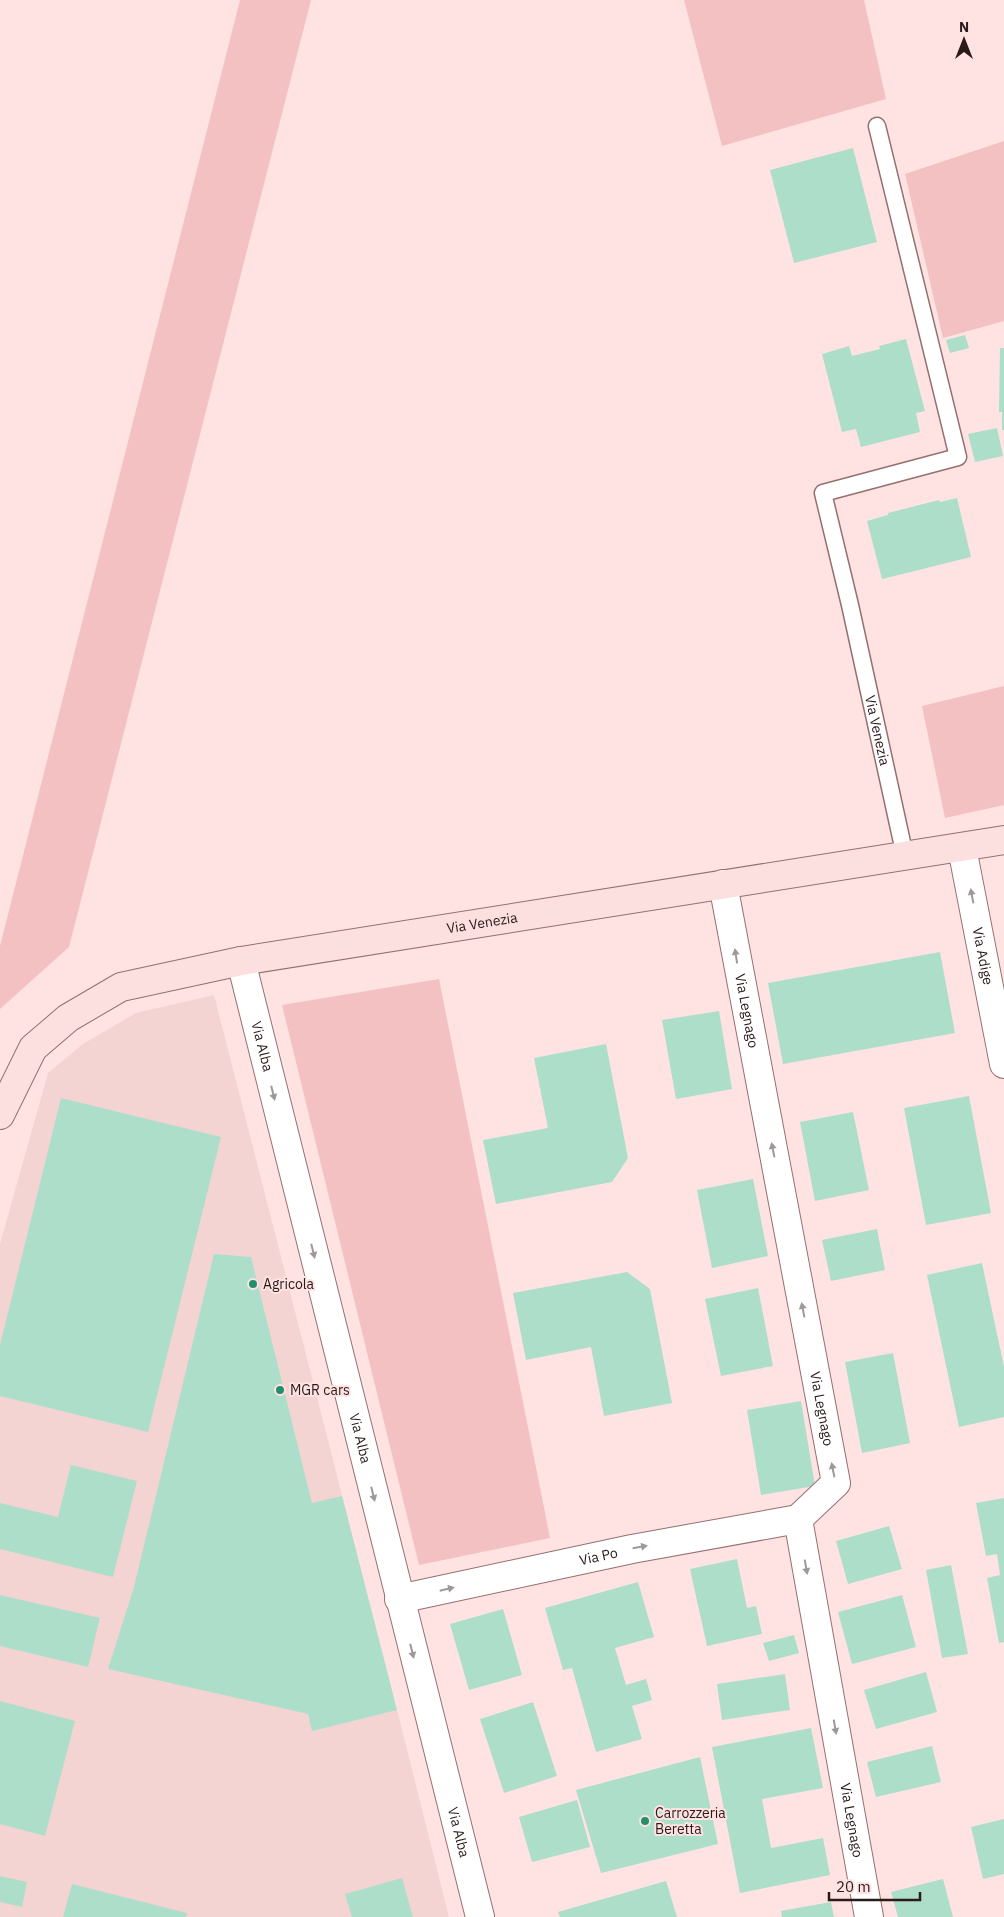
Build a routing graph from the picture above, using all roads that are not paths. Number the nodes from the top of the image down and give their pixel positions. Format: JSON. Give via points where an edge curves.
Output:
{"nodes":[{"id":1,"x":877,"y":126,"type":"dead end"},
{"id":2,"x":1004,"y":840,"type":"edge"},
{"id":3,"x":962,"y":848,"type":"junction"},
{"id":4,"x":905,"y":856,"type":"junction"},
{"id":5,"x":723,"y":884,"type":"junction"},
{"id":6,"x":240,"y":961,"type":"junction"},
{"id":7,"x":1004,"y":1064,"type":"edge"},
{"id":8,"x":0,"y":1115,"type":"edge"},
{"id":9,"x":798,"y":1519,"type":"junction"},
{"id":10,"x":399,"y":1599,"type":"junction"},
{"id":11,"x":480,"y":1917,"type":"edge"},
{"id":12,"x":869,"y":1917,"type":"edge"}],
"edges":[{"from":1,"to":4,"type":"lane","name":"Via Venezia","via":[[958,457],[823,493]]},
{"from":2,"to":3,"type":"street","name":"Via Venezia"},
{"from":3,"to":4,"type":"street","name":"Via Venezia"},
{"from":7,"to":3,"type":"street","name":"Via Adige","one_way":true},
{"from":4,"to":5,"type":"street","name":"Via Venezia"},
{"from":5,"to":6,"type":"street","name":"Via Venezia"},
{"from":9,"to":5,"type":"street","name":"Via Legnago","one_way":true,"via":[[836,1483]]},
{"from":6,"to":8,"type":"street","name":"Via Venezia","via":[[120,987],[68,1018],[33,1048]]},
{"from":6,"to":10,"type":"street","name":"Via Alba","one_way":true},
{"from":10,"to":9,"type":"street","name":"Via Po","one_way":true,"via":[[632,1549]]},
{"from":9,"to":12,"type":"street","name":"Via Legnago","one_way":true},
{"from":10,"to":11,"type":"street","name":"Via Alba","one_way":true}]}
